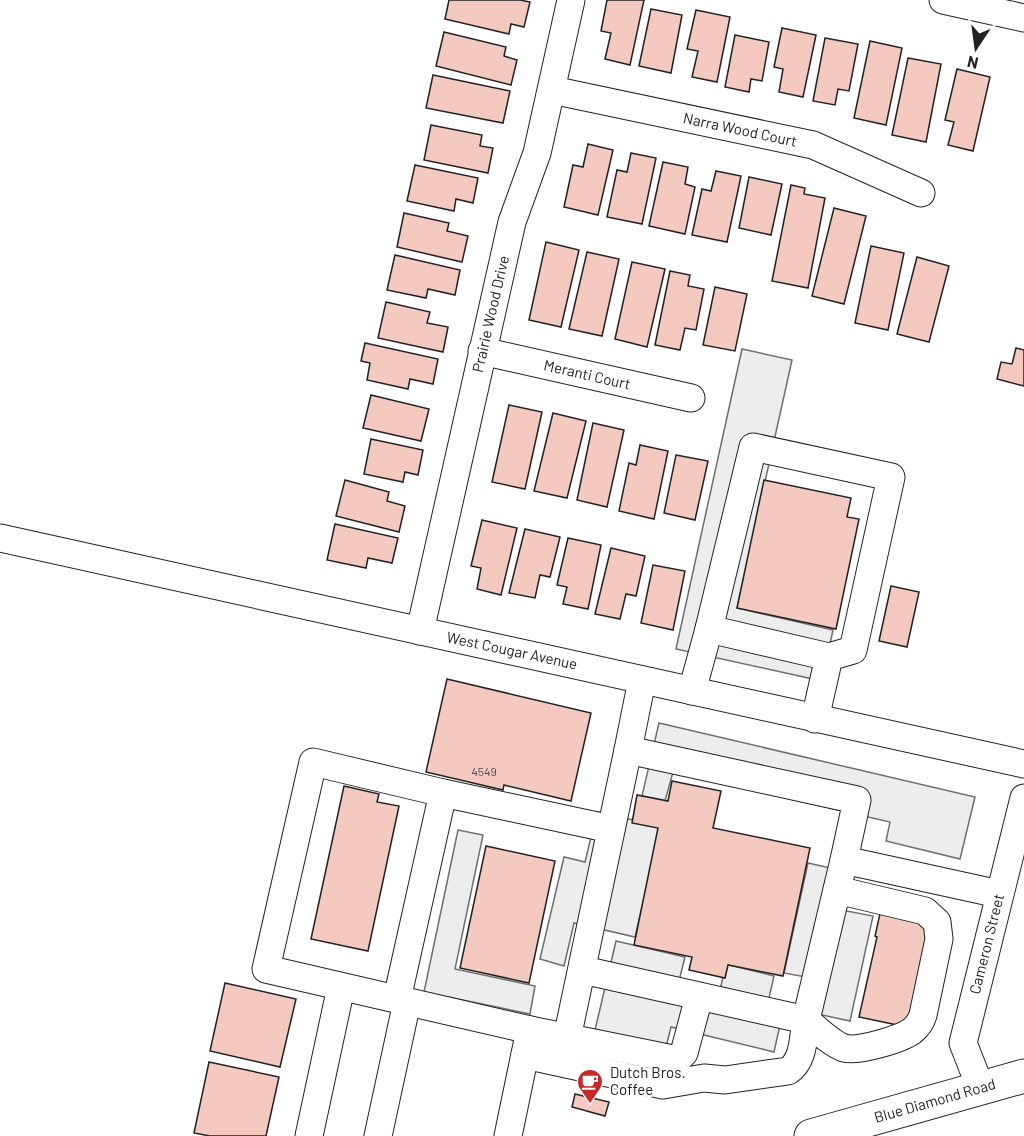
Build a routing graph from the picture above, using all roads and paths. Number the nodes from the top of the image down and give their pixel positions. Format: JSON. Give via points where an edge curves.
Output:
{"nodes":[{"id":1,"x":571,"y":0,"type":"edge"},
{"id":2,"x":944,"y":0,"type":"edge"},
{"id":3,"x":1024,"y":18,"type":"edge"},
{"id":4,"x":552,"y":90,"type":"junction"},
{"id":5,"x":921,"y":193,"type":"dead end"},
{"id":6,"x":482,"y":351,"type":"junction"},
{"id":7,"x":691,"y":398,"type":"dead end"},
{"id":8,"x":0,"y":538,"type":"edge"},
{"id":9,"x":710,"y":629,"type":"junction"},
{"id":10,"x":420,"y":631,"type":"junction"},
{"id":11,"x":830,"y":657,"type":"junction"},
{"id":12,"x":642,"y":680,"type":"junction"},
{"id":13,"x":693,"y":691,"type":"junction"},
{"id":14,"x":815,"y":719,"type":"junction"},
{"id":15,"x":628,"y":750,"type":"junction"},
{"id":16,"x":1024,"y":764,"type":"edge"},
{"id":17,"x":442,"y":793,"type":"junction"},
{"id":18,"x":1024,"y":798,"type":"edge"},
{"id":19,"x":612,"y":829,"type":"junction"},
{"id":20,"x":844,"y":860,"type":"junction"},
{"id":21,"x":837,"y":890,"type":"junction"},
{"id":22,"x":999,"y":894,"type":"junction"},
{"id":23,"x":583,"y":970,"type":"junction"},
{"id":24,"x":341,"y":987,"type":"junction"},
{"id":25,"x":699,"y":997,"type":"junction"},
{"id":26,"x":402,"y":1000,"type":"junction"},
{"id":27,"x":804,"y":1032,"type":"junction"},
{"id":28,"x":567,"y":1038,"type":"junction"},
{"id":29,"x":527,"y":1043,"type":"junction"},
{"id":30,"x":626,"y":1064,"type":"junction"},
{"id":31,"x":690,"y":1072,"type":"junction"},
{"id":32,"x":1024,"y":1076,"type":"edge"},
{"id":33,"x":981,"y":1089,"type":"junction"},
{"id":34,"x":309,"y":1136,"type":"edge"},
{"id":35,"x":378,"y":1136,"type":"edge"},
{"id":36,"x":508,"y":1136,"type":"edge"},
{"id":37,"x":811,"y":1136,"type":"edge"}],
"edges":[{"from":1,"to":4,"type":"street","name":"Prairie Wood Drive"},
{"from":2,"to":3,"type":"street"},
{"from":4,"to":5,"type":"street","name":"Narra Wood Court","via":[[813,145]]},
{"from":4,"to":6,"type":"street","name":"Prairie Wood Drive","via":[[537,153],[512,222]]},
{"from":6,"to":7,"type":"street","name":"Meranti Court"},
{"from":6,"to":10,"type":"street","name":"Prairie Wood Drive"},
{"from":8,"to":10,"type":"street","name":"West Cougar Avenue"},
{"from":9,"to":11,"type":"street"},
{"from":9,"to":11,"type":"street","via":[[753,447],[891,477],[853,650]]},
{"from":9,"to":13,"type":"street"},
{"from":10,"to":12,"type":"street","name":"West Cougar Avenue"},
{"from":11,"to":14,"type":"street"},
{"from":12,"to":13,"type":"street","name":"West Cougar Avenue"},
{"from":12,"to":15,"type":"street"},
{"from":13,"to":14,"type":"street","name":"West Cougar Avenue"},
{"from":14,"to":16,"type":"street","name":"West Cougar Avenue"},
{"from":15,"to":19,"type":"street"},
{"from":15,"to":20,"type":"street","via":[[857,800]]},
{"from":17,"to":19,"type":"street"},
{"from":17,"to":24,"type":"street","via":[[313,762],[266,969]]},
{"from":17,"to":26,"type":"street"},
{"from":18,"to":22,"type":"street","name":"Cameron Street"},
{"from":19,"to":23,"type":"street"},
{"from":20,"to":21,"type":"street"},
{"from":20,"to":22,"type":"street"},
{"from":21,"to":27,"type":"street"},
{"from":21,"to":27,"type":"street","via":[[926,911],[937,922],[939,939],[923,1015],[908,1034],[858,1050]]},
{"from":22,"to":33,"type":"street","name":"Cameron Street","via":[[963,1042]]},
{"from":23,"to":25,"type":"street"},
{"from":23,"to":28,"type":"street"},
{"from":24,"to":26,"type":"street"},
{"from":24,"to":34,"type":"street"},
{"from":25,"to":27,"type":"street"},
{"from":25,"to":31,"type":"street","via":[[684,1053]]},
{"from":26,"to":29,"type":"street"},
{"from":26,"to":35,"type":"street"},
{"from":27,"to":31,"type":"street","via":[[782,1058],[771,1062]]},
{"from":28,"to":29,"type":"street"},
{"from":28,"to":30,"type":"street"},
{"from":29,"to":30,"type":"street"},
{"from":29,"to":36,"type":"street"},
{"from":30,"to":31,"type":"street","via":[[673,1059]]},
{"from":32,"to":33,"type":"highway","name":"Blue Diamond Road"},
{"from":33,"to":37,"type":"highway","name":"Blue Diamond Road"}]}
